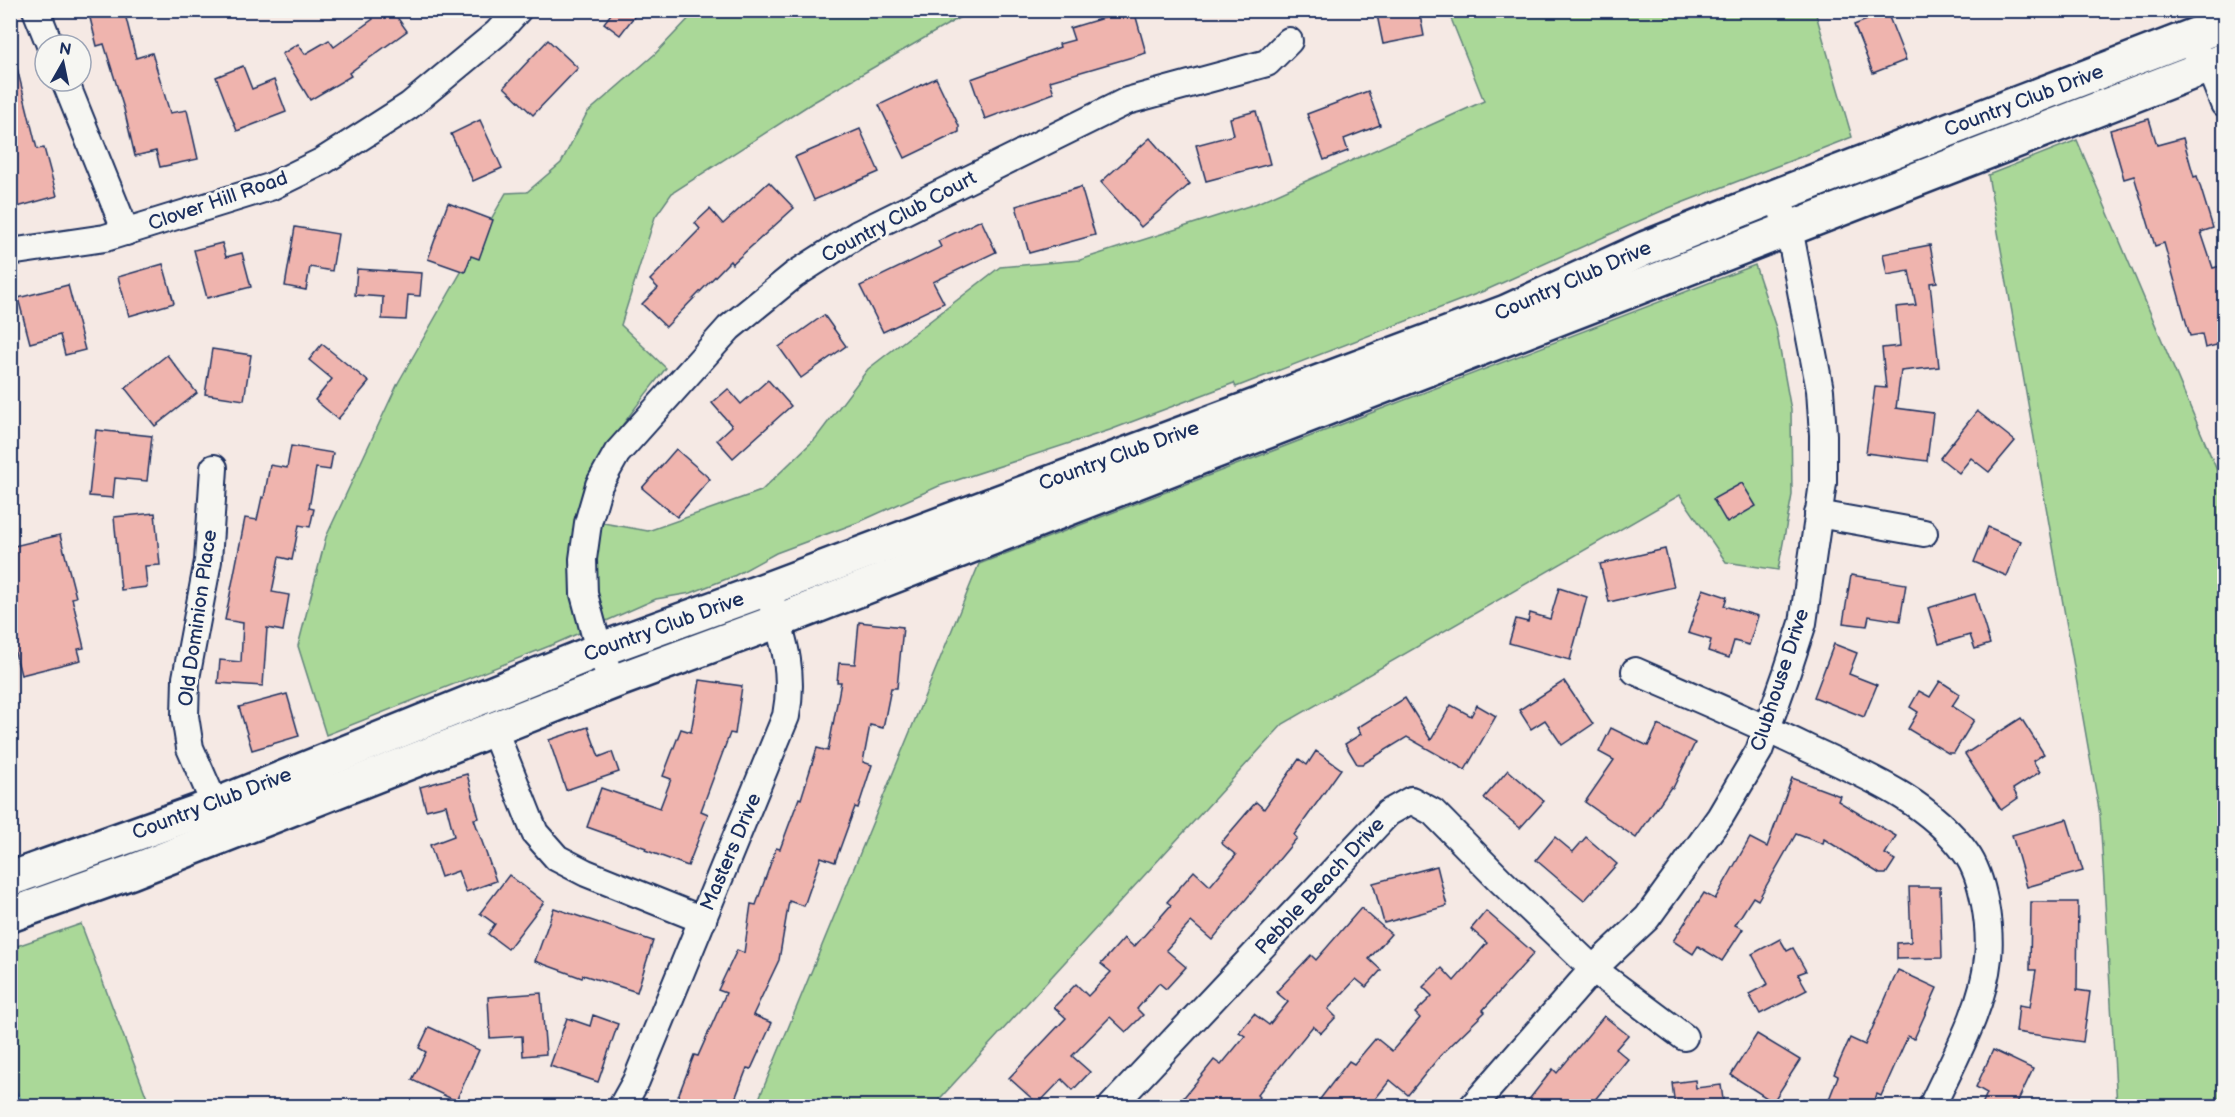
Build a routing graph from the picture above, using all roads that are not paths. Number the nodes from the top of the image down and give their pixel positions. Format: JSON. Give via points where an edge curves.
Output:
{"nodes":[{"id":1,"x":36,"y":10,"type":"edge"},
{"id":2,"x":518,"y":10,"type":"edge"},
{"id":3,"x":2224,"y":24,"type":"edge"},
{"id":4,"x":45,"y":33,"type":"edge"},
{"id":5,"x":1289,"y":40,"type":"dead end"},
{"id":6,"x":2183,"y":40,"type":"junction"},
{"id":7,"x":2217,"y":63,"type":"edge"},
{"id":8,"x":70,"y":93,"type":"edge"},
{"id":9,"x":2224,"y":104,"type":"edge"},
{"id":10,"x":1776,"y":196,"type":"junction"},
{"id":11,"x":1789,"y":228,"type":"junction"},
{"id":12,"x":126,"y":232,"type":"junction"},
{"id":13,"x":10,"y":252,"type":"edge"},
{"id":14,"x":214,"y":468,"type":"dead end"},
{"id":15,"x":1818,"y":514,"type":"junction"},
{"id":16,"x":1924,"y":533,"type":"dead end"},
{"id":17,"x":767,"y":589,"type":"junction"},
{"id":18,"x":778,"y":621,"type":"junction"},
{"id":19,"x":599,"y":650,"type":"junction"},
{"id":20,"x":1635,"y":670,"type":"dead end"},
{"id":21,"x":613,"y":682,"type":"junction"},
{"id":22,"x":494,"y":729,"type":"junction"},
{"id":23,"x":1766,"y":729,"type":"junction"},
{"id":24,"x":221,"y":819,"type":"junction"},
{"id":25,"x":10,"y":879,"type":"edge"},
{"id":26,"x":10,"y":915,"type":"edge"},
{"id":27,"x":703,"y":920,"type":"junction"},
{"id":28,"x":1593,"y":969,"type":"junction"},
{"id":29,"x":1684,"y":1037,"type":"dead end"},
{"id":30,"x":622,"y":1107,"type":"edge"},
{"id":31,"x":1112,"y":1107,"type":"edge"},
{"id":32,"x":1473,"y":1107,"type":"edge"},
{"id":33,"x":1932,"y":1107,"type":"edge"}],
"edges":[{"from":1,"to":4,"type":"street"},
{"from":2,"to":12,"type":"street","name":"Clover Hill Road","via":[[497,33],[409,106],[323,161],[270,187]]},
{"from":3,"to":6,"type":"main road","name":"Country Club Drive"},
{"from":5,"to":19,"type":"street","name":"Country Club Court","via":[[1267,63],[1127,101],[858,234],[794,275],[729,328],[617,453],[599,485],[583,559],[584,594]]},
{"from":6,"to":7,"type":"street"},
{"from":6,"to":10,"type":"main road","name":"Country Club Drive"},
{"from":7,"to":9,"type":"street"},
{"from":7,"to":11,"type":"main road","name":"Country Club Drive"},
{"from":8,"to":12,"type":"street"},
{"from":10,"to":11,"type":"street","name":"Clubhouse Drive"},
{"from":10,"to":17,"type":"main road","name":"Country Club Drive","via":[[1646,248],[1506,312]]},
{"from":11,"to":15,"type":"street","name":"Clubhouse Drive","via":[[1820,390],[1823,483]]},
{"from":11,"to":18,"type":"main road","name":"Country Club Drive"},
{"from":12,"to":13,"type":"street","name":"Clover Hill Road"},
{"from":14,"to":24,"type":"street","name":"Old Dominion Place","via":[[208,561],[186,678],[185,716],[190,748]]},
{"from":15,"to":16,"type":"street"},
{"from":15,"to":23,"type":"street","name":"Clubhouse Drive","via":[[1803,623]]},
{"from":17,"to":18,"type":"street","name":"Masters Drive"},
{"from":17,"to":19,"type":"main road","name":"Country Club Drive"},
{"from":18,"to":21,"type":"main road","name":"Country Club Drive"},
{"from":18,"to":27,"type":"street","name":"Masters Drive","via":[[790,666],[786,716]]},
{"from":19,"to":21,"type":"street","name":"Country Club Court"},
{"from":19,"to":24,"type":"main road","name":"Country Club Drive"},
{"from":20,"to":23,"type":"street"},
{"from":21,"to":22,"type":"main road","name":"Country Club Drive"},
{"from":22,"to":24,"type":"main road","name":"Country Club Drive"},
{"from":22,"to":27,"type":"street","via":[[535,833],[557,858]]},
{"from":23,"to":28,"type":"street","name":"Clubhouse Drive","via":[[1759,751],[1713,827],[1647,918]]},
{"from":23,"to":33,"type":"street","via":[[1885,784],[1930,814],[1968,855],[1989,918],[1984,987]]},
{"from":24,"to":25,"type":"main road","name":"Country Club Drive"},
{"from":24,"to":26,"type":"main road","name":"Country Club Drive","via":[[131,872]]},
{"from":27,"to":30,"type":"street","name":"Masters Drive"},
{"from":28,"to":29,"type":"street"},
{"from":28,"to":31,"type":"street","name":"Pebble Beach Drive","via":[[1433,812],[1411,800],[1388,813]]},
{"from":28,"to":32,"type":"street","name":"Clubhouse Drive"}]}
